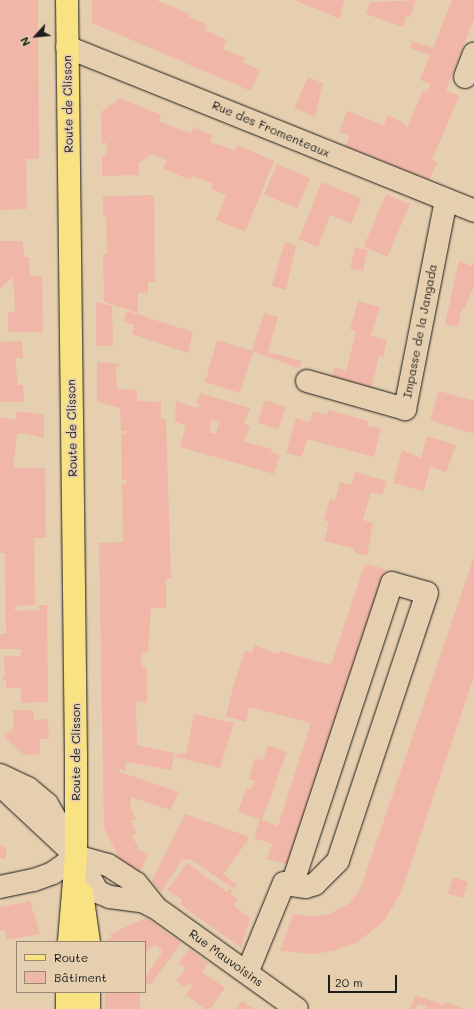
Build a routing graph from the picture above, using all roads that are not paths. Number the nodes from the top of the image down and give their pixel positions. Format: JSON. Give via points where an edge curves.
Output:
{"nodes":[{"id":1,"x":67,"y":0,"type":"edge"},
{"id":2,"x":67,"y":47,"type":"junction"},
{"id":3,"x":474,"y":54,"type":"edge"},
{"id":4,"x":465,"y":77,"type":"dead end"},
{"id":5,"x":446,"y":200,"type":"junction"},
{"id":6,"x":474,"y":211,"type":"edge"},
{"id":7,"x":307,"y":381,"type":"dead end"},
{"id":8,"x":0,"y":775,"type":"edge"},
{"id":9,"x":0,"y":785,"type":"edge"},
{"id":10,"x":76,"y":856,"type":"junction"},
{"id":11,"x":292,"y":885,"type":"junction"},
{"id":12,"x":0,"y":887,"type":"edge"},
{"id":13,"x":69,"y":941,"type":"edge"},
{"id":14,"x":89,"y":941,"type":"edge"},
{"id":15,"x":247,"y":973,"type":"junction"},
{"id":16,"x":67,"y":993,"type":"edge"},
{"id":17,"x":89,"y":993,"type":"edge"},
{"id":18,"x":67,"y":1009,"type":"edge"},
{"id":19,"x":89,"y":1009,"type":"edge"},
{"id":20,"x":297,"y":1009,"type":"edge"}],
"edges":[{"from":1,"to":2,"type":"main road","name":"Route de Clisson"},
{"from":2,"to":5,"type":"street","name":"Rue des Fromenteaux"},
{"from":2,"to":10,"type":"main road","name":"Route de Clisson"},
{"from":3,"to":4,"type":"street"},
{"from":5,"to":6,"type":"street","name":"Rue des Fromenteaux"},
{"from":5,"to":7,"type":"street","name":"Impasse de la Jangada","via":[[405,409]]},
{"from":8,"to":10,"type":"street","via":[[28,788],[47,804]]},
{"from":9,"to":10,"type":"street"},
{"from":10,"to":12,"type":"street","via":[[53,873]]},
{"from":10,"to":13,"type":"main road","name":"Route de Clisson"},
{"from":10,"to":14,"type":"main road","name":"Route de Clisson"},
{"from":10,"to":15,"type":"street","name":"Rue Mauvoisins","via":[[108,865],[136,883],[156,908]]},
{"from":11,"to":11,"type":"street","via":[[392,583],[428,593],[338,861],[315,884],[306,887]]},
{"from":11,"to":15,"type":"street","via":[[284,883]]},
{"from":15,"to":20,"type":"street","name":"Rue Mauvoisins"},
{"from":16,"to":18,"type":"main road"},
{"from":17,"to":19,"type":"main road"}]}
